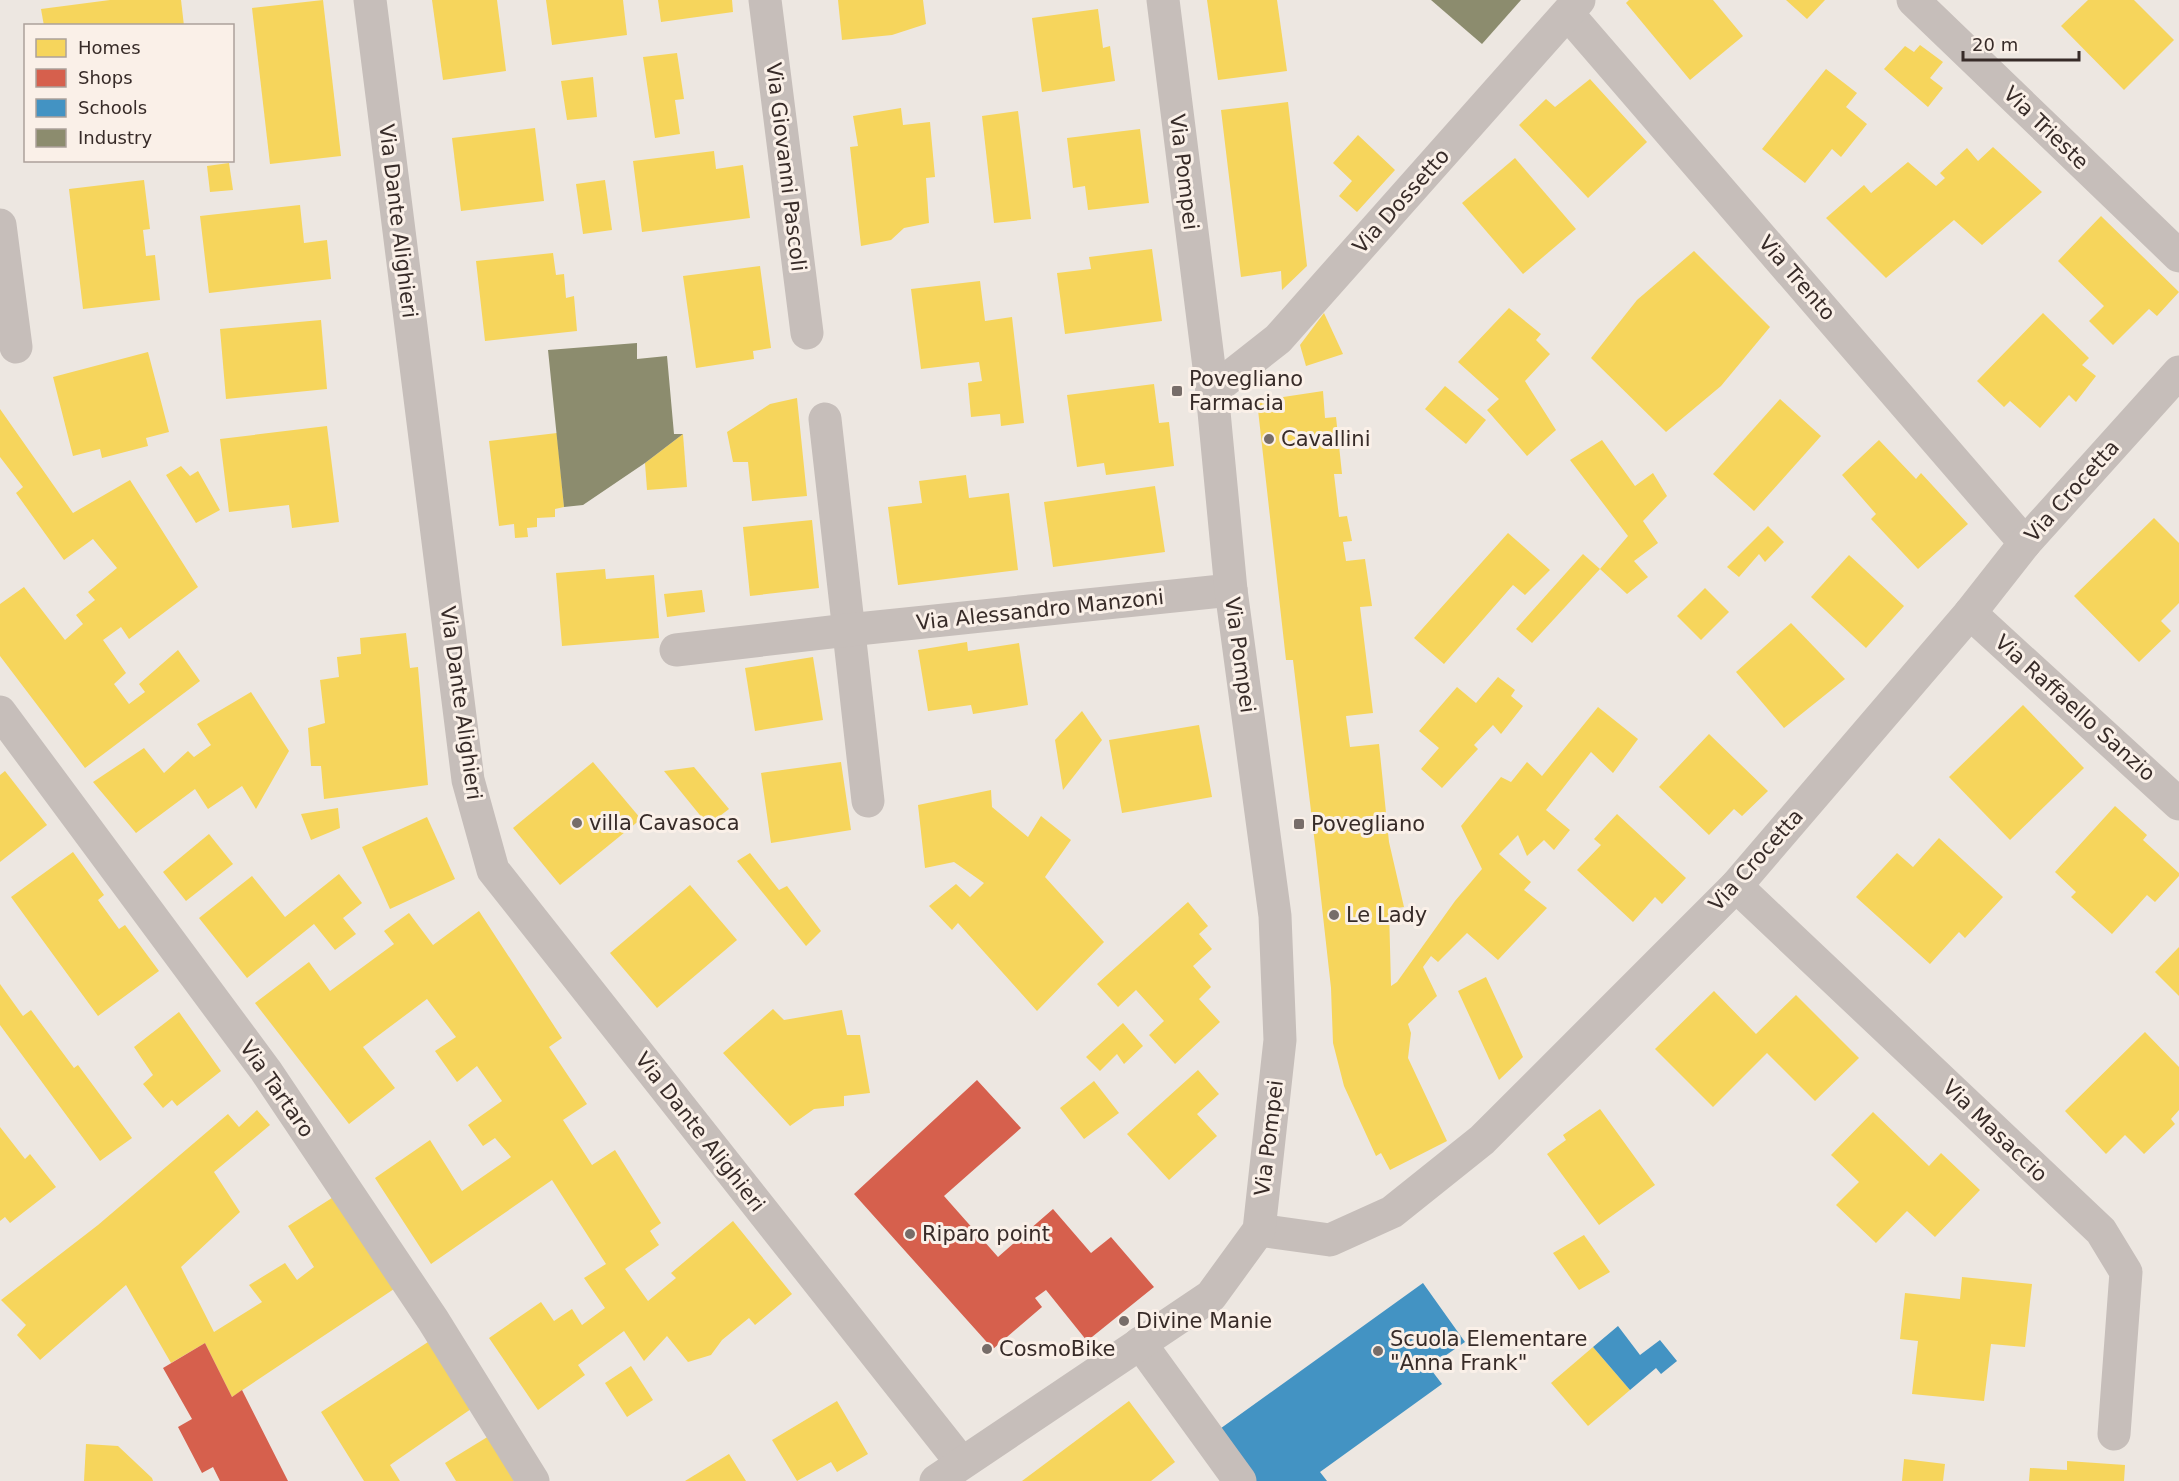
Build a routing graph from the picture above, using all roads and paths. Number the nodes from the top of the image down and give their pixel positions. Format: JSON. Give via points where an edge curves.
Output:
{"nodes":[{"id":1,"x":370,"y":0,"type":"edge"},
{"id":2,"x":765,"y":0,"type":"edge"},
{"id":3,"x":1163,"y":0,"type":"edge"},
{"id":4,"x":1913,"y":0,"type":"edge"},
{"id":5,"x":1574,"y":7,"type":"edge"},
{"id":6,"x":0,"y":225,"type":"edge"},
{"id":7,"x":2179,"y":256,"type":"edge"},
{"id":8,"x":807,"y":333,"type":"dead end"},
{"id":9,"x":16,"y":346,"type":"dead end"},
{"id":10,"x":2179,"y":372,"type":"edge"},
{"id":11,"x":1212,"y":392,"type":"junction"},
{"id":12,"x":825,"y":419,"type":"dead end"},
{"id":13,"x":2025,"y":543,"type":"junction"},
{"id":14,"x":1231,"y":591,"type":"junction"},
{"id":15,"x":1970,"y":613,"type":"junction"},
{"id":16,"x":848,"y":630,"type":"junction"},
{"id":17,"x":676,"y":650,"type":"dead end"},
{"id":18,"x":0,"y":712,"type":"edge"},
{"id":19,"x":868,"y":801,"type":"dead end"},
{"id":20,"x":2179,"y":804,"type":"edge"},
{"id":21,"x":1736,"y":886,"type":"junction"},
{"id":22,"x":1259,"y":1230,"type":"junction"},
{"id":23,"x":1140,"y":1343,"type":"junction"},
{"id":24,"x":2114,"y":1434,"type":"dead end"},
{"id":25,"x":948,"y":1472,"type":"edge"},
{"id":26,"x":533,"y":1481,"type":"edge"},
{"id":27,"x":1240,"y":1481,"type":"edge"}],
"edges":[{"from":1,"to":25,"type":"street","name":"Via Dante Alighieri","via":[[468,780],[493,870]]},
{"from":2,"to":8,"type":"street","name":"Via Giovanni Pascoli"},
{"from":3,"to":11,"type":"street","name":"Via Pompei"},
{"from":4,"to":7,"type":"street","name":"Via Trieste"},
{"from":5,"to":11,"type":"street","name":"Via Dossetto","via":[[1278,339]]},
{"from":5,"to":13,"type":"street","name":"Via Trento"},
{"from":6,"to":9,"type":"street"},
{"from":10,"to":13,"type":"street","name":"Via Crocetta"},
{"from":11,"to":14,"type":"street","name":"Via Pompei"},
{"from":12,"to":16,"type":"street"},
{"from":13,"to":15,"type":"street","name":"Via Crocetta"},
{"from":14,"to":16,"type":"street","name":"Via Alessandro Manzoni"},
{"from":14,"to":22,"type":"street","name":"Via Pompei","via":[[1275,916],[1280,1029]]},
{"from":15,"to":20,"type":"street","name":"Via Raffaello Sanzio"},
{"from":15,"to":21,"type":"street","name":"Via Crocetta"},
{"from":16,"to":17,"type":"street","name":"Via Alessandro Manzoni"},
{"from":16,"to":19,"type":"street"},
{"from":18,"to":26,"type":"street","name":"Via Tartaro","via":[[266,1071],[433,1320]]},
{"from":21,"to":22,"type":"street","name":"Via Crocetta","via":[[1482,1140],[1392,1212],[1330,1240]]},
{"from":21,"to":24,"type":"street","name":"Via Masaccio","via":[[2100,1231],[2126,1272]]},
{"from":22,"to":23,"type":"street","name":"Via Pompei","via":[[1211,1296]]},
{"from":23,"to":25,"type":"street"},
{"from":23,"to":27,"type":"street"}]}
